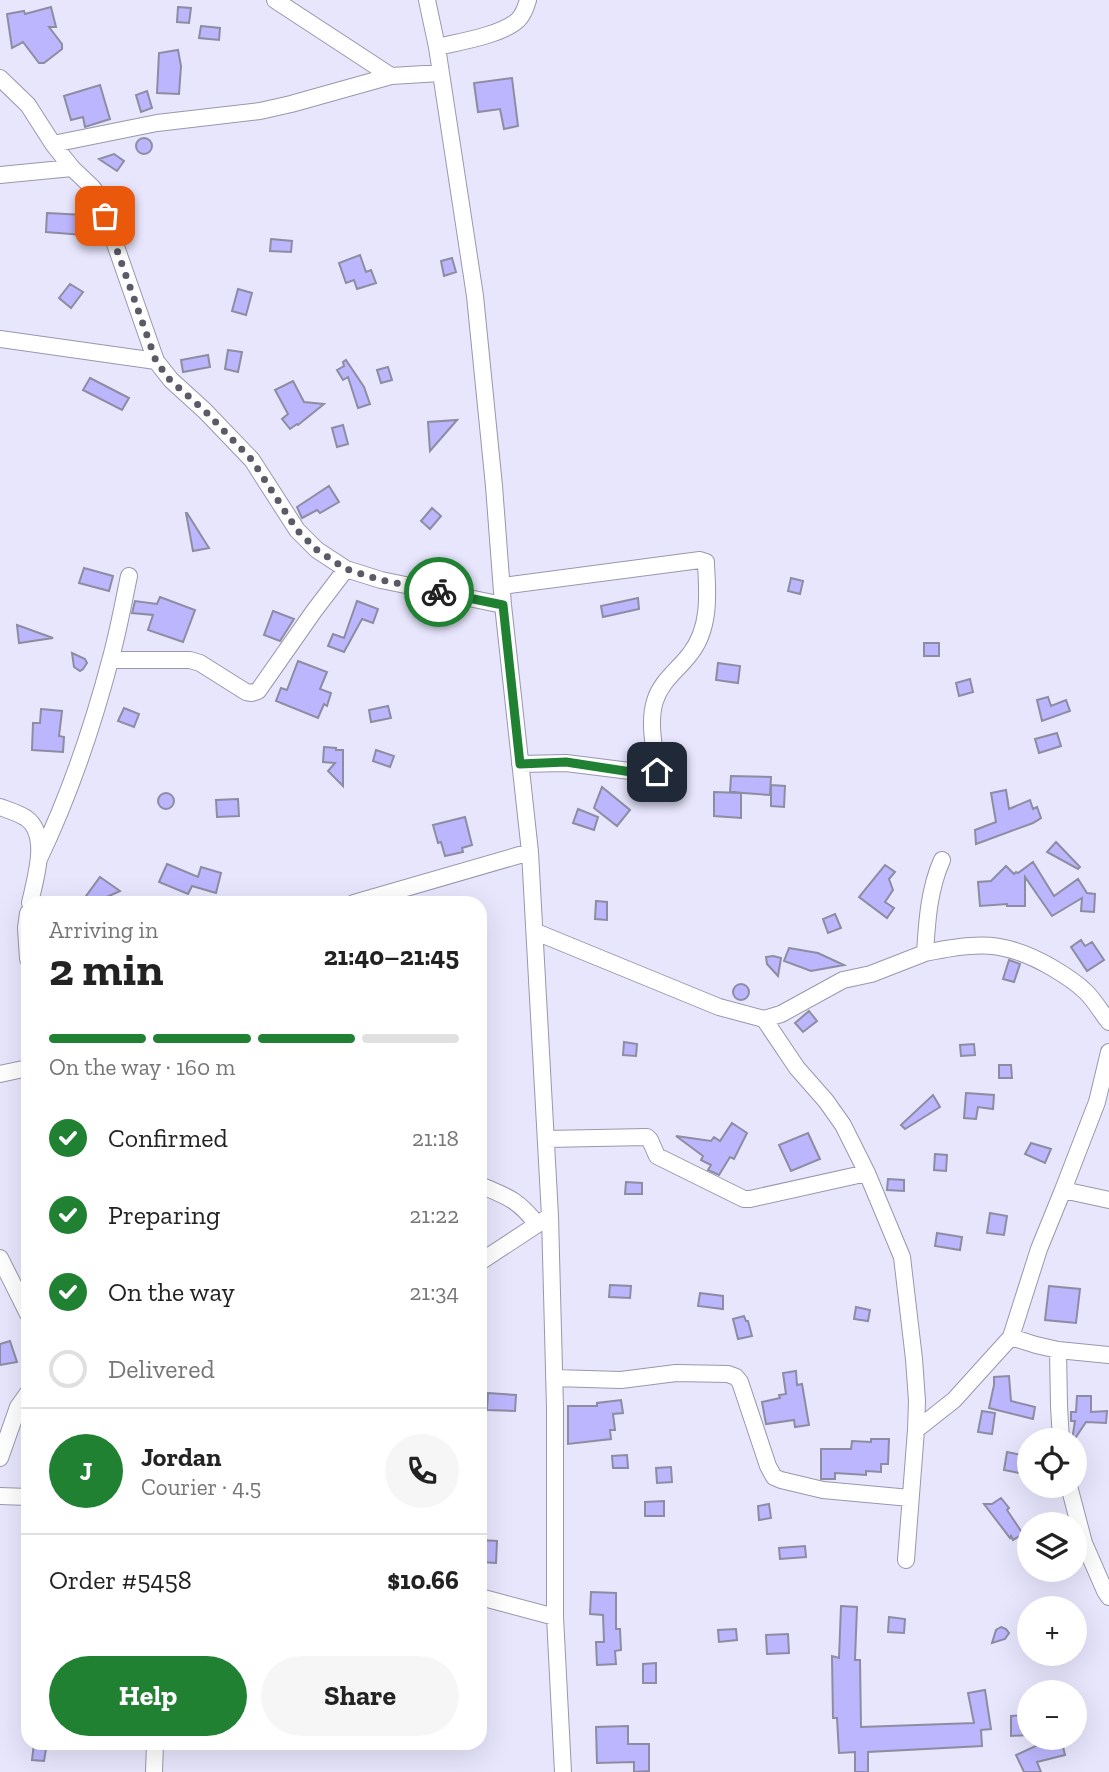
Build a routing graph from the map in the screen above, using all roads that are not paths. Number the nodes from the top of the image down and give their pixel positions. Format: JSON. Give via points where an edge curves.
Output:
{"nodes":[{"id":1,"x":275,"y":0,"type":"edge"},
{"id":2,"x":427,"y":0,"type":"edge"},
{"id":3,"x":528,"y":0,"type":"edge"},
{"id":4,"x":437,"y":47,"type":"junction"},
{"id":5,"x":441,"y":73,"type":"junction"},
{"id":6,"x":391,"y":76,"type":"junction"},
{"id":7,"x":0,"y":78,"type":"edge"},
{"id":8,"x":53,"y":144,"type":"junction"},
{"id":9,"x":72,"y":168,"type":"junction"},
{"id":10,"x":0,"y":175,"type":"edge"},
{"id":11,"x":0,"y":338,"type":"edge"},
{"id":12,"x":156,"y":361,"type":"junction"},
{"id":13,"x":346,"y":569,"type":"junction"},
{"id":14,"x":129,"y":576,"type":"dead end"},
{"id":15,"x":502,"y":586,"type":"junction"},
{"id":16,"x":503,"y":605,"type":"junction"},
{"id":17,"x":111,"y":660,"type":"junction"},
{"id":18,"x":520,"y":764,"type":"junction"},
{"id":19,"x":0,"y":807,"type":"edge"},
{"id":20,"x":530,"y":852,"type":"junction"},
{"id":21,"x":39,"y":859,"type":"junction"},
{"id":22,"x":942,"y":860,"type":"dead end"},
{"id":23,"x":31,"y":896,"type":"edge"},
{"id":24,"x":381,"y":896,"type":"edge"},
{"id":25,"x":536,"y":932,"type":"junction"},
{"id":26,"x":925,"y":953,"type":"junction"},
{"id":27,"x":764,"y":1019,"type":"junction"},
{"id":28,"x":1109,"y":1022,"type":"edge"},
{"id":29,"x":1109,"y":1052,"type":"edge"},
{"id":30,"x":21,"y":1070,"type":"edge"},
{"id":31,"x":0,"y":1074,"type":"edge"},
{"id":32,"x":546,"y":1139,"type":"junction"},
{"id":33,"x":867,"y":1173,"type":"junction"},
{"id":34,"x":487,"y":1188,"type":"edge"},
{"id":35,"x":1063,"y":1190,"type":"junction"},
{"id":36,"x":1109,"y":1200,"type":"edge"},
{"id":37,"x":543,"y":1220,"type":"junction"},
{"id":38,"x":487,"y":1257,"type":"edge"},
{"id":39,"x":0,"y":1258,"type":"edge"},
{"id":40,"x":21,"y":1300,"type":"edge"},
{"id":41,"x":1011,"y":1337,"type":"junction"},
{"id":42,"x":1058,"y":1350,"type":"junction"},
{"id":43,"x":1109,"y":1355,"type":"edge"},
{"id":44,"x":554,"y":1378,"type":"junction"},
{"id":45,"x":21,"y":1404,"type":"edge"},
{"id":46,"x":1060,"y":1428,"type":"edge"},
{"id":47,"x":916,"y":1430,"type":"junction"},
{"id":48,"x":0,"y":1458,"type":"edge"},
{"id":49,"x":0,"y":1496,"type":"edge"},
{"id":50,"x":21,"y":1497,"type":"edge"},
{"id":51,"x":910,"y":1498,"type":"junction"},
{"id":52,"x":1072,"y":1498,"type":"edge"},
{"id":53,"x":906,"y":1560,"type":"dead end"},
{"id":54,"x":1109,"y":1597,"type":"edge"},
{"id":55,"x":487,"y":1599,"type":"edge"},
{"id":56,"x":555,"y":1617,"type":"junction"},
{"id":57,"x":155,"y":1750,"type":"edge"},
{"id":58,"x":154,"y":1772,"type":"edge"},
{"id":59,"x":563,"y":1772,"type":"edge"}],
"edges":[{"from":1,"to":6,"type":"street"},
{"from":2,"to":4,"type":"street"},
{"from":3,"to":4,"type":"street","via":[[515,23]]},
{"from":4,"to":5,"type":"street"},
{"from":5,"to":6,"type":"street"},
{"from":5,"to":15,"type":"street","via":[[475,296]]},
{"from":6,"to":8,"type":"street","via":[[260,111],[157,123]]},
{"from":7,"to":8,"type":"street","via":[[28,105]]},
{"from":8,"to":9,"type":"street"},
{"from":9,"to":10,"type":"street"},
{"from":9,"to":12,"type":"street","via":[[98,195]]},
{"from":11,"to":12,"type":"street"},
{"from":12,"to":13,"type":"street","via":[[252,460],[297,530]]},
{"from":13,"to":16,"type":"street"},
{"from":13,"to":17,"type":"street","via":[[258,691],[246,692],[190,660]]},
{"from":14,"to":17,"type":"street"},
{"from":15,"to":16,"type":"street"},
{"from":15,"to":18,"type":"street","via":[[706,562],[708,598],[699,638],[692,653],[661,686],[654,704],[657,772],[651,775],[566,762]]},
{"from":16,"to":18,"type":"street"},
{"from":17,"to":21,"type":"street","via":[[60,815]]},
{"from":18,"to":20,"type":"street"},
{"from":19,"to":21,"type":"street","via":[[33,825]]},
{"from":20,"to":24,"type":"street"},
{"from":20,"to":25,"type":"street"},
{"from":21,"to":23,"type":"street"},
{"from":22,"to":26,"type":"street","via":[[928,915]]},
{"from":25,"to":27,"type":"street","via":[[719,1006]]},
{"from":25,"to":32,"type":"street"},
{"from":26,"to":27,"type":"street","via":[[843,980]]},
{"from":26,"to":28,"type":"street","via":[[969,944],[1031,956],[1086,991]]},
{"from":27,"to":33,"type":"street","via":[[843,1125]]},
{"from":29,"to":35,"type":"street","via":[[1097,1102]]},
{"from":30,"to":31,"type":"street"},
{"from":32,"to":33,"type":"street","via":[[647,1138],[657,1156],[744,1199]]},
{"from":32,"to":37,"type":"street"},
{"from":33,"to":47,"type":"street","via":[[902,1257],[914,1359]]},
{"from":34,"to":37,"type":"street"},
{"from":35,"to":36,"type":"street"},
{"from":35,"to":41,"type":"street"},
{"from":37,"to":38,"type":"street"},
{"from":37,"to":44,"type":"street"},
{"from":39,"to":40,"type":"street"},
{"from":41,"to":42,"type":"street"},
{"from":41,"to":47,"type":"street","via":[[954,1400]]},
{"from":42,"to":43,"type":"street"},
{"from":42,"to":46,"type":"street"},
{"from":44,"to":51,"type":"street","via":[[621,1380],[676,1373],[728,1374],[740,1382],[775,1477],[823,1490]]},
{"from":44,"to":56,"type":"street"},
{"from":45,"to":48,"type":"street"},
{"from":47,"to":51,"type":"street"},
{"from":49,"to":50,"type":"street"},
{"from":51,"to":53,"type":"street"},
{"from":52,"to":54,"type":"street","via":[[1084,1543]]},
{"from":55,"to":56,"type":"street"},
{"from":56,"to":59,"type":"street"},
{"from":57,"to":58,"type":"street"}]}
